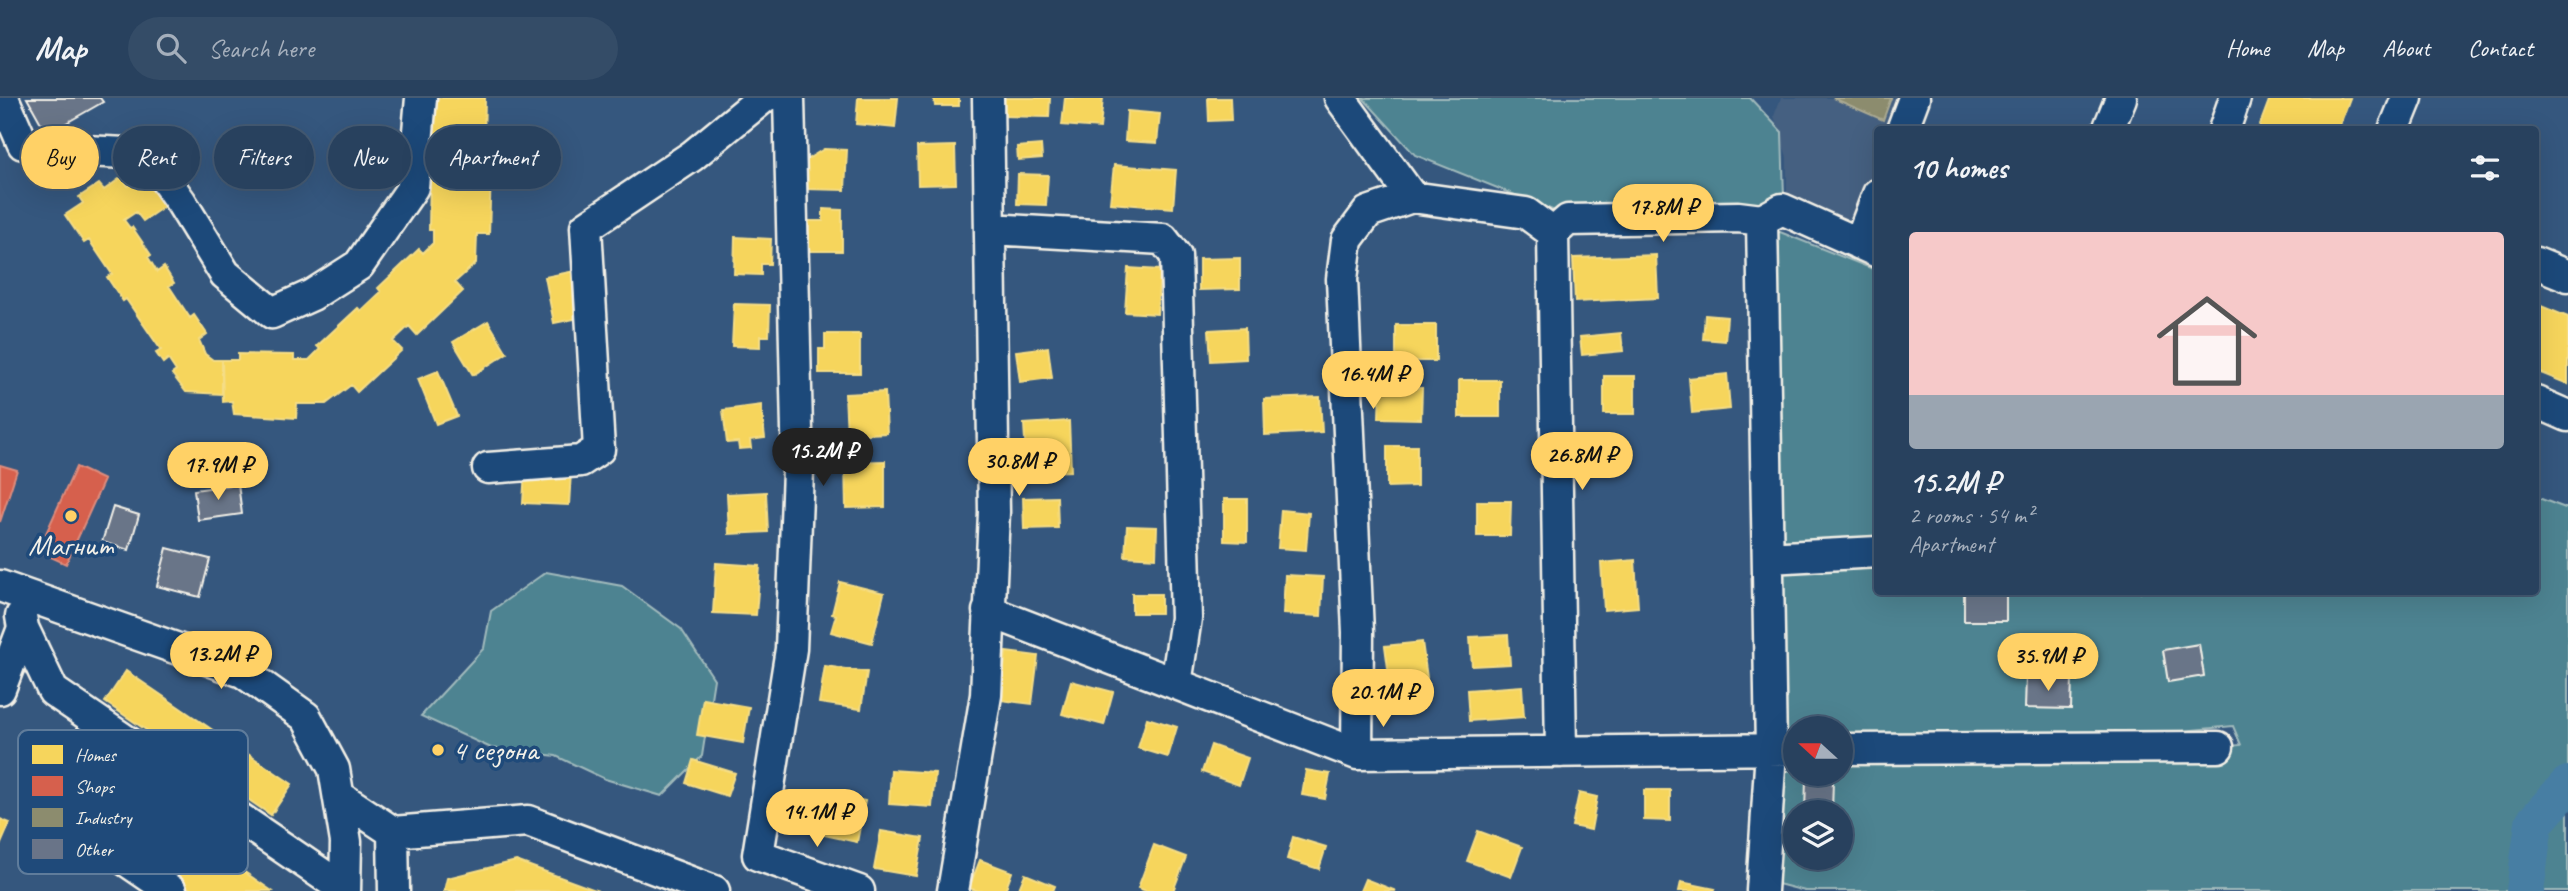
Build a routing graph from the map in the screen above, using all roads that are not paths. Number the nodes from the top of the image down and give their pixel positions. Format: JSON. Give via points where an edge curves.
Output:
{"nodes":[{"id":1,"x":3,"y":98,"type":"edge"},
{"id":2,"x":421,"y":98,"type":"edge"},
{"id":3,"x":763,"y":98,"type":"edge"},
{"id":4,"x":789,"y":98,"type":"edge"},
{"id":5,"x":988,"y":98,"type":"edge"},
{"id":6,"x":1340,"y":98,"type":"edge"},
{"id":7,"x":1914,"y":98,"type":"edge"},
{"id":8,"x":2121,"y":98,"type":"edge"},
{"id":9,"x":2235,"y":98,"type":"edge"},
{"id":10,"x":2407,"y":98,"type":"edge"},
{"id":11,"x":1904,"y":126,"type":"edge"},
{"id":12,"x":2110,"y":126,"type":"edge"},
{"id":13,"x":2225,"y":126,"type":"edge"},
{"id":14,"x":2396,"y":126,"type":"edge"},
{"id":15,"x":1412,"y":197,"type":"junction"},
{"id":16,"x":1874,"y":216,"type":"edge"},
{"id":17,"x":1762,"y":220,"type":"junction"},
{"id":18,"x":990,"y":229,"type":"junction"},
{"id":19,"x":1553,"y":233,"type":"junction"},
{"id":20,"x":1868,"y":248,"type":"edge"},
{"id":21,"x":2539,"y":264,"type":"edge"},
{"id":22,"x":2568,"y":276,"type":"edge"},
{"id":23,"x":2539,"y":403,"type":"edge"},
{"id":24,"x":2568,"y":416,"type":"edge"},
{"id":25,"x":488,"y":468,"type":"dead end"},
{"id":26,"x":1874,"y":552,"type":"edge"},
{"id":27,"x":1768,"y":558,"type":"junction"},
{"id":28,"x":8,"y":588,"type":"edge"},
{"id":29,"x":988,"y":611,"type":"junction"},
{"id":30,"x":23,"y":628,"type":"junction"},
{"id":31,"x":1177,"y":684,"type":"junction"},
{"id":32,"x":0,"y":689,"type":"edge"},
{"id":33,"x":109,"y":730,"type":"edge"},
{"id":34,"x":1783,"y":737,"type":"edge"},
{"id":35,"x":2218,"y":747,"type":"dead end"},
{"id":36,"x":1783,"y":749,"type":"edge"},
{"id":37,"x":1853,"y":749,"type":"edge"},
{"id":38,"x":1561,"y":752,"type":"junction"},
{"id":39,"x":1357,"y":754,"type":"junction"},
{"id":40,"x":1783,"y":755,"type":"edge"},
{"id":41,"x":338,"y":796,"type":"junction"},
{"id":42,"x":248,"y":824,"type":"edge"},
{"id":43,"x":393,"y":832,"type":"junction"},
{"id":44,"x":146,"y":874,"type":"edge"},
{"id":45,"x":345,"y":890,"type":"edge"},
{"id":46,"x":171,"y":891,"type":"edge"},
{"id":47,"x":394,"y":891,"type":"edge"},
{"id":48,"x":714,"y":891,"type":"edge"},
{"id":49,"x":859,"y":891,"type":"edge"},
{"id":50,"x":953,"y":891,"type":"edge"},
{"id":51,"x":1762,"y":891,"type":"edge"}],
"edges":[{"from":1,"to":2,"type":"street","via":[[23,144],[147,154],[225,274],[272,313],[312,295],[359,265],[367,254],[413,187]]},
{"from":3,"to":25,"type":"street","via":[[692,156],[586,227],[599,449],[581,461]]},
{"from":4,"to":49,"type":"street","via":[[798,457],[791,649],[758,855]]},
{"from":5,"to":18,"type":"street"},
{"from":6,"to":15,"type":"street"},
{"from":7,"to":11,"type":"street"},
{"from":8,"to":12,"type":"street"},
{"from":9,"to":13,"type":"street"},
{"from":10,"to":14,"type":"street"},
{"from":15,"to":19,"type":"street","via":[[1526,213]]},
{"from":15,"to":39,"type":"street","via":[[1368,212],[1346,240],[1342,278],[1358,632]]},
{"from":16,"to":20,"type":"street"},
{"from":17,"to":19,"type":"street","via":[[1568,220]]},
{"from":17,"to":20,"type":"street","via":[[1782,209]]},
{"from":17,"to":27,"type":"street"},
{"from":18,"to":29,"type":"street","via":[[994,512]]},
{"from":18,"to":31,"type":"street","via":[[1163,239],[1176,256],[1186,618]]},
{"from":19,"to":38,"type":"street"},
{"from":21,"to":22,"type":"street"},
{"from":23,"to":24,"type":"street"},
{"from":26,"to":27,"type":"street"},
{"from":27,"to":34,"type":"street"},
{"from":28,"to":30,"type":"street"},
{"from":28,"to":41,"type":"street","via":[[243,672],[306,718],[334,769]]},
{"from":29,"to":31,"type":"street"},
{"from":29,"to":50,"type":"street","via":[[986,695]]},
{"from":30,"to":32,"type":"street"},
{"from":30,"to":33,"type":"street","via":[[52,691]]},
{"from":31,"to":39,"type":"street"},
{"from":35,"to":37,"type":"street"},
{"from":36,"to":38,"type":"street"},
{"from":38,"to":39,"type":"street"},
{"from":40,"to":51,"type":"street"},
{"from":41,"to":43,"type":"street"},
{"from":41,"to":45,"type":"street","via":[[346,842]]},
{"from":42,"to":45,"type":"street"},
{"from":43,"to":47,"type":"street"},
{"from":43,"to":48,"type":"street","via":[[528,821]]},
{"from":44,"to":46,"type":"street"}]}
